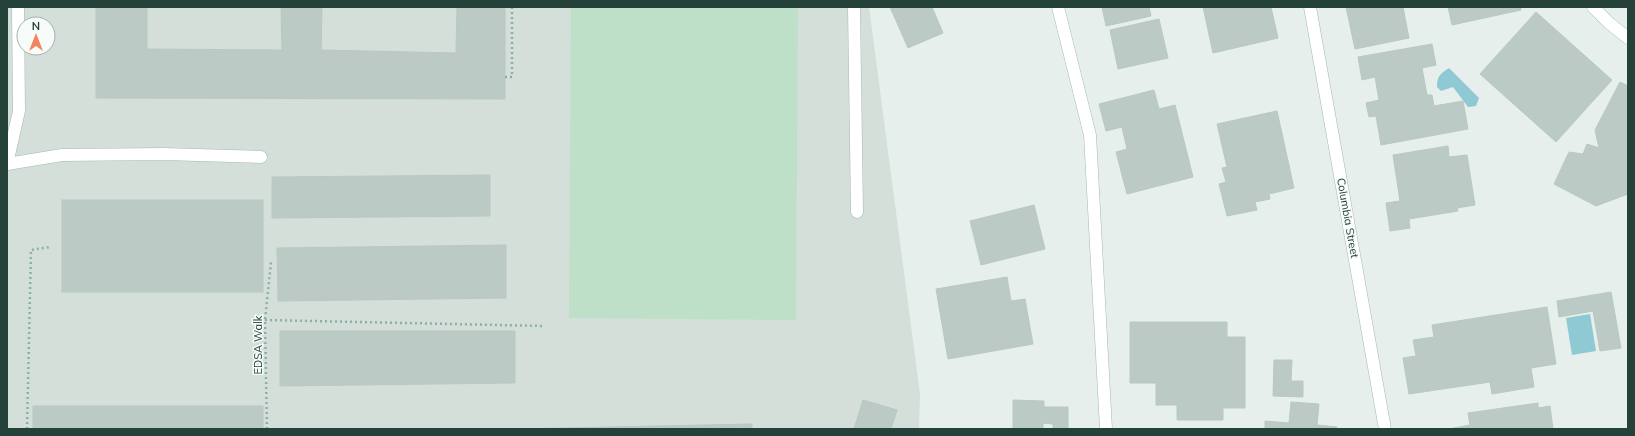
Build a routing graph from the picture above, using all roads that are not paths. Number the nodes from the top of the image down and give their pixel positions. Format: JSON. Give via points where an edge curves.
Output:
{"nodes":[{"id":1,"x":18,"y":7,"type":"edge"},
{"id":2,"x":854,"y":7,"type":"edge"},
{"id":3,"x":1058,"y":7,"type":"edge"},
{"id":4,"x":1310,"y":7,"type":"edge"},
{"id":5,"x":1593,"y":7,"type":"edge"},
{"id":6,"x":1628,"y":38,"type":"edge"},
{"id":7,"x":261,"y":157,"type":"dead end"},
{"id":8,"x":7,"y":164,"type":"edge"},
{"id":9,"x":857,"y":212,"type":"dead end"},
{"id":10,"x":1106,"y":429,"type":"edge"},
{"id":11,"x":1385,"y":429,"type":"edge"}],
"edges":[{"from":1,"to":8,"type":"street","via":[[19,111]]},
{"from":2,"to":9,"type":"street"},
{"from":3,"to":10,"type":"street","via":[[1090,135]]},
{"from":4,"to":11,"type":"street","name":"Columbia Street"},
{"from":5,"to":6,"type":"street","via":[[1609,24]]},
{"from":7,"to":8,"type":"street","via":[[164,154],[62,155]]}]}
